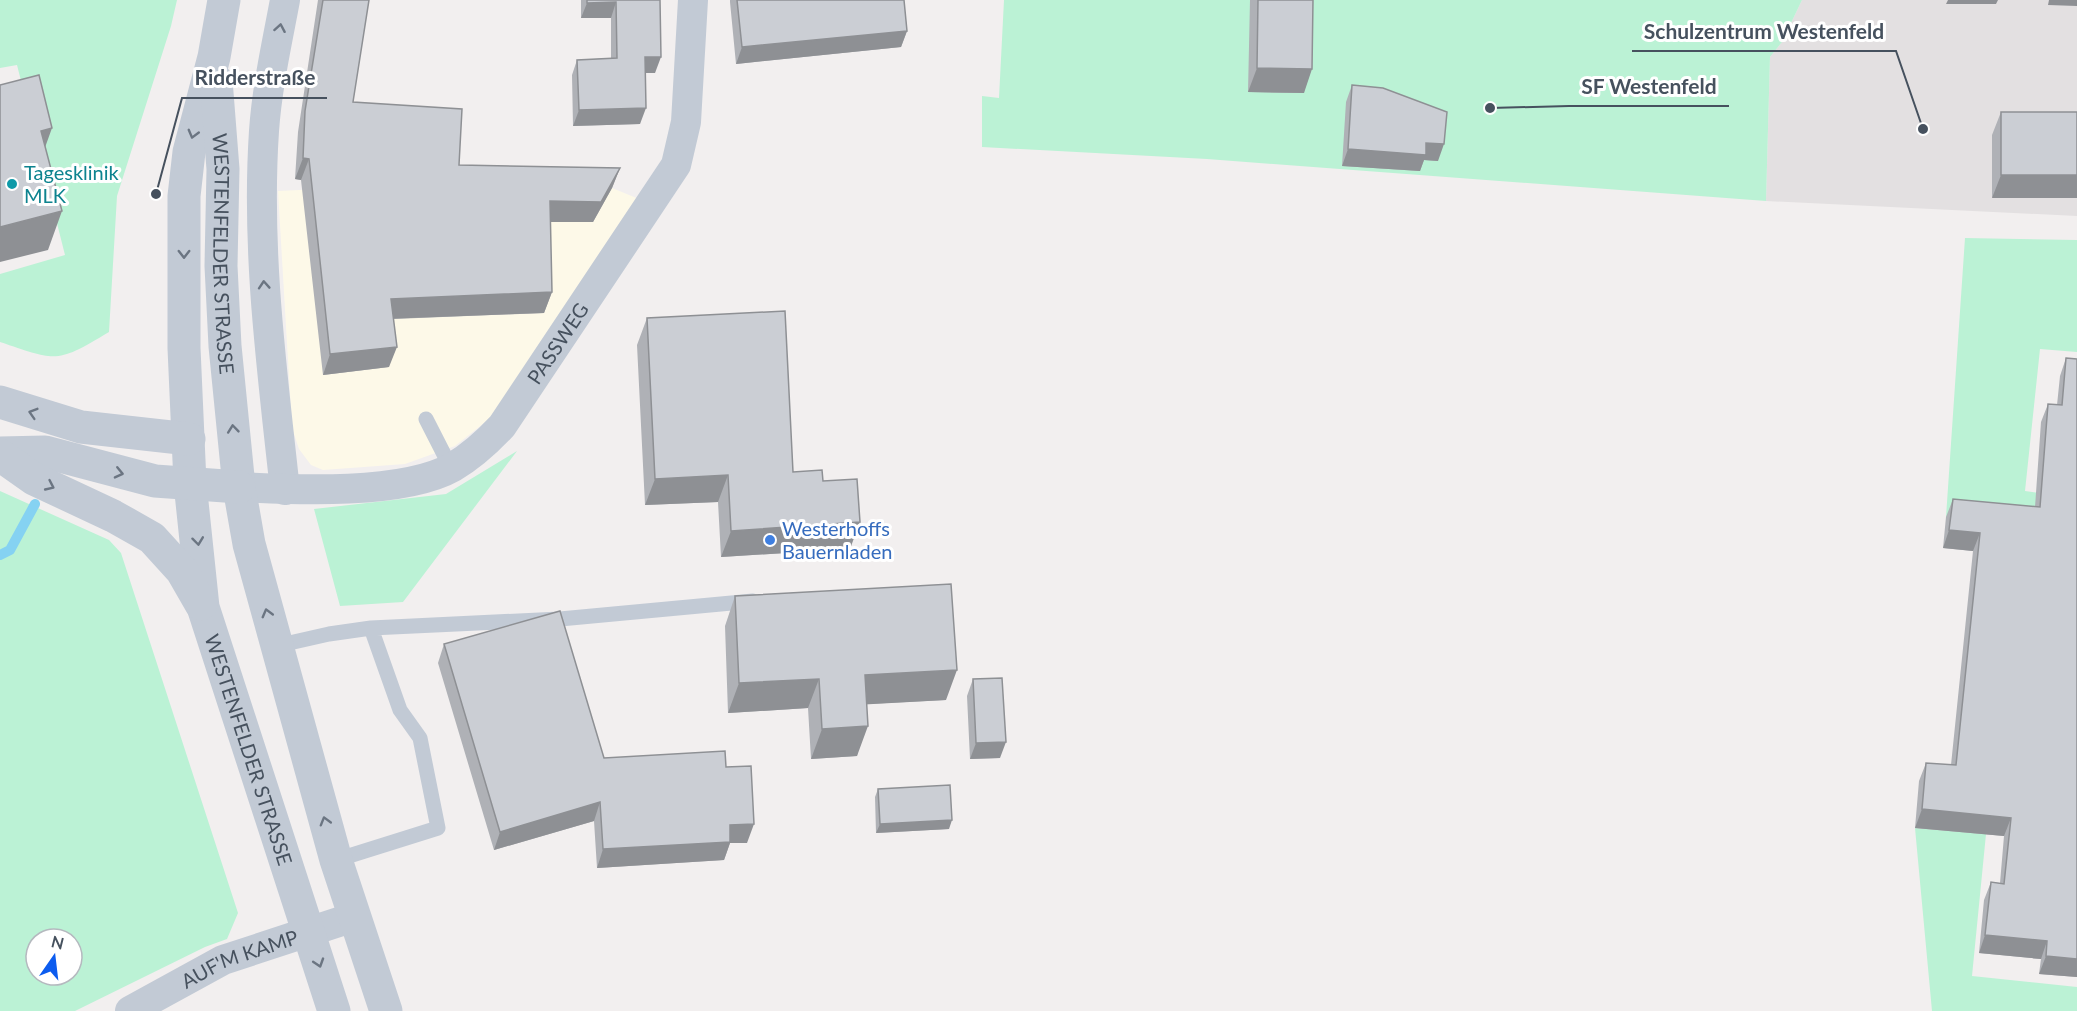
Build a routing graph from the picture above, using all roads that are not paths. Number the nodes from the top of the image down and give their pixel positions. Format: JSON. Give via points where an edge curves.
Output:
{"nodes":[{"id":1,"x":224,"y":0,"type":"edge"},
{"id":2,"x":285,"y":0,"type":"edge"},
{"id":3,"x":693,"y":0,"type":"edge"},
{"id":4,"x":214,"y":57,"type":"junction"},
{"id":5,"x":0,"y":402,"type":"edge"},
{"id":6,"x":426,"y":419,"type":"dead end"},
{"id":7,"x":189,"y":440,"type":"junction"},
{"id":8,"x":0,"y":454,"type":"edge"},
{"id":9,"x":451,"y":468,"type":"junction"},
{"id":10,"x":190,"y":483,"type":"junction"},
{"id":11,"x":239,"y":487,"type":"junction"},
{"id":12,"x":285,"y":490,"type":"junction"},
{"id":13,"x":773,"y":599,"type":"edge"},
{"id":14,"x":203,"y":607,"type":"junction"},
{"id":15,"x":371,"y":628,"type":"junction"},
{"id":16,"x":276,"y":646,"type":"junction"},
{"id":17,"x":336,"y":860,"type":"junction"},
{"id":18,"x":354,"y":917,"type":"junction"},
{"id":19,"x":308,"y":932,"type":"junction"},
{"id":20,"x":130,"y":1011,"type":"edge"},
{"id":21,"x":334,"y":1011,"type":"edge"},
{"id":22,"x":387,"y":1011,"type":"edge"}],
"edges":[{"from":1,"to":4,"type":"street","name":"WESTENFELDER STRASSE"},
{"from":12,"to":2,"type":"street","one_way":true,"via":[[268,343],[262,223],[264,130]]},
{"from":3,"to":9,"type":"street","name":"PASSWEG","via":[[686,122],[676,165],[502,426],[482,447]]},
{"from":4,"to":7,"type":"street","name":"WESTENFELDER STRASSE","one_way":true,"via":[[189,152],[184,196],[184,348]]},
{"from":11,"to":4,"type":"street","name":"WESTENFELDER STRASSE","one_way":true,"via":[[225,346],[221,266],[223,169]]},
{"from":7,"to":5,"type":"street","one_way":true,"via":[[81,427]]},
{"from":6,"to":9,"type":"lane"},
{"from":7,"to":10,"type":"street","name":"WESTENFELDER STRASSE"},
{"from":7,"to":11,"type":"street"},
{"from":8,"to":10,"type":"street","one_way":true,"via":[[45,452],[155,481]]},
{"from":8,"to":14,"type":"street","one_way":true,"via":[[34,479],[152,538],[182,571]]},
{"from":9,"to":12,"type":"street","name":"PASSWEG","via":[[388,484],[326,491]]},
{"from":10,"to":11,"type":"street"},
{"from":10,"to":14,"type":"street","name":"WESTENFELDER STRASSE","one_way":true},
{"from":11,"to":12,"type":"street","name":"PASSWEG"},
{"from":16,"to":11,"type":"street","name":"WESTENFELDER STRASSE","one_way":true,"via":[[249,544]]},
{"from":13,"to":15,"type":"lane","via":[[560,619]]},
{"from":14,"to":19,"type":"street","name":"WESTENFELDER STRASSE"},
{"from":15,"to":16,"type":"lane"},
{"from":15,"to":17,"type":"lane","via":[[400,710],[420,738],[438,828]]},
{"from":17,"to":16,"type":"street","name":"WESTENFELDER STRASSE","one_way":true},
{"from":17,"to":18,"type":"street","name":"WESTENFELDER STRASSE"},
{"from":18,"to":19,"type":"street","name":"AUF'M KAMP"},
{"from":18,"to":22,"type":"street","name":"WESTENFELDER STRASSE"},
{"from":19,"to":20,"type":"street","name":"AUF'M KAMP","via":[[223,960]]},
{"from":19,"to":21,"type":"street","name":"WESTENFELDER STRASSE","one_way":true}]}
